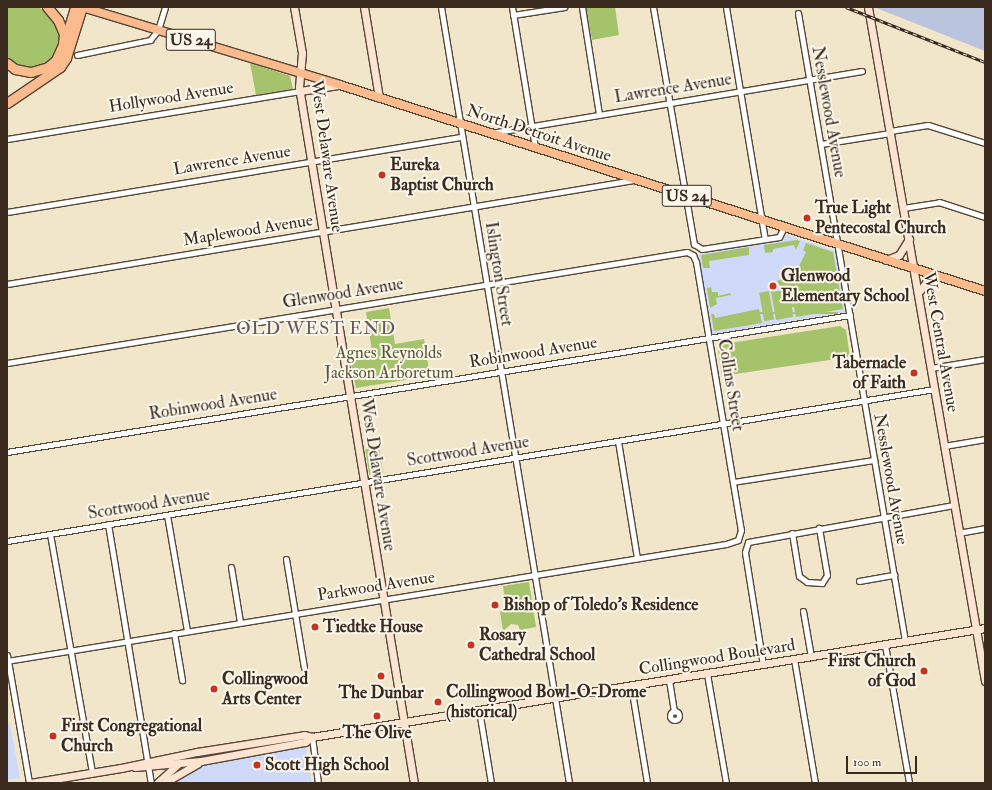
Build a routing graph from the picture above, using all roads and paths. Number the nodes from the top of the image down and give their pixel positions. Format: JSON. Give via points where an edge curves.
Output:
{"nodes":[{"id":1,"x":47,"y":7,"type":"edge"},
{"id":2,"x":75,"y":7,"type":"edge"},
{"id":3,"x":82,"y":7,"type":"edge"},
{"id":4,"x":165,"y":7,"type":"edge"},
{"id":5,"x":294,"y":7,"type":"edge"},
{"id":6,"x":364,"y":7,"type":"edge"},
{"id":7,"x":441,"y":7,"type":"edge"},
{"id":8,"x":512,"y":7,"type":"edge"},
{"id":9,"x":564,"y":7,"type":"edge"},
{"id":10,"x":582,"y":7,"type":"edge"},
{"id":11,"x":654,"y":7,"type":"edge"},
{"id":12,"x":726,"y":7,"type":"edge"},
{"id":13,"x":868,"y":7,"type":"edge"},
{"id":14,"x":798,"y":13,"type":"dead end"},
{"id":15,"x":513,"y":16,"type":"junction"},
{"id":16,"x":158,"y":30,"type":"junction"},
{"id":17,"x":64,"y":44,"type":"junction"},
{"id":18,"x":77,"y":55,"type":"dead end"},
{"id":19,"x":7,"y":63,"type":"edge"},
{"id":20,"x":862,"y":71,"type":"dead end"},
{"id":21,"x":301,"y":72,"type":"junction"},
{"id":22,"x":810,"y":80,"type":"junction"},
{"id":23,"x":340,"y":85,"type":"junction"},
{"id":24,"x":300,"y":91,"type":"junction"},
{"id":25,"x":739,"y":91,"type":"junction"},
{"id":26,"x":379,"y":98,"type":"junction"},
{"id":27,"x":7,"y":103,"type":"edge"},
{"id":28,"x":669,"y":103,"type":"junction"},
{"id":29,"x":599,"y":114,"type":"junction"},
{"id":30,"x":460,"y":124,"type":"junction"},
{"id":31,"x":531,"y":126,"type":"junction"},
{"id":32,"x":890,"y":132,"type":"junction"},
{"id":33,"x":488,"y":133,"type":"junction"},
{"id":34,"x":462,"y":137,"type":"junction"},
{"id":35,"x":7,"y":139,"type":"edge"},
{"id":36,"x":985,"y":143,"type":"edge"},
{"id":37,"x":821,"y":144,"type":"junction"},
{"id":38,"x":535,"y":148,"type":"junction"},
{"id":39,"x":311,"y":162,"type":"junction"},
{"id":40,"x":635,"y":180,"type":"junction"},
{"id":41,"x":686,"y":196,"type":"junction"},
{"id":42,"x":474,"y":207,"type":"junction"},
{"id":43,"x":903,"y":208,"type":"junction"},
{"id":44,"x":7,"y":212,"type":"edge"},
{"id":45,"x":985,"y":217,"type":"edge"},
{"id":46,"x":761,"y":220,"type":"junction"},
{"id":47,"x":784,"y":227,"type":"junction"},
{"id":48,"x":323,"y":232,"type":"junction"},
{"id":49,"x":765,"y":239,"type":"junction"},
{"id":50,"x":909,"y":239,"type":"junction"},
{"id":51,"x":837,"y":245,"type":"junction"},
{"id":52,"x":684,"y":252,"type":"joint"},
{"id":53,"x":886,"y":260,"type":"junction"},
{"id":54,"x":914,"y":269,"type":"junction"},
{"id":55,"x":938,"y":276,"type":"junction"},
{"id":56,"x":7,"y":284,"type":"edge"},
{"id":57,"x":486,"y":284,"type":"junction"},
{"id":58,"x":985,"y":291,"type":"edge"},
{"id":59,"x":918,"y":293,"type":"junction"},
{"id":60,"x":335,"y":308,"type":"junction"},
{"id":61,"x":850,"y":315,"type":"junction"},
{"id":62,"x":709,"y":338,"type":"junction"},
{"id":63,"x":985,"y":359,"type":"edge"},
{"id":64,"x":7,"y":363,"type":"edge"},
{"id":65,"x":931,"y":368,"type":"junction"},
{"id":66,"x":501,"y":372,"type":"junction"},
{"id":67,"x":934,"y":389,"type":"junction"},
{"id":68,"x":350,"y":396,"type":"junction"},
{"id":69,"x":864,"y":401,"type":"junction"},
{"id":70,"x":723,"y":424,"type":"junction"},
{"id":71,"x":985,"y":439,"type":"edge"},
{"id":72,"x":618,"y":441,"type":"junction"},
{"id":73,"x":944,"y":446,"type":"junction"},
{"id":74,"x":7,"y":452,"type":"edge"},
{"id":75,"x":515,"y":458,"type":"junction"},
{"id":76,"x":874,"y":460,"type":"junction"},
{"id":77,"x":733,"y":482,"type":"junction"},
{"id":78,"x":364,"y":483,"type":"junction"},
{"id":79,"x":954,"y":505,"type":"junction"},
{"id":80,"x":167,"y":515,"type":"junction"},
{"id":81,"x":884,"y":517,"type":"junction"},
{"id":82,"x":108,"y":524,"type":"junction"},
{"id":83,"x":819,"y":528,"type":"junction"},
{"id":84,"x":985,"y":528,"type":"edge"},
{"id":85,"x":741,"y":530,"type":"joint"},
{"id":86,"x":792,"y":533,"type":"junction"},
{"id":87,"x":958,"y":533,"type":"junction"},
{"id":88,"x":50,"y":534,"type":"junction"},
{"id":89,"x":7,"y":541,"type":"edge"},
{"id":90,"x":637,"y":558,"type":"junction"},
{"id":91,"x":286,"y":559,"type":"dead end"},
{"id":92,"x":231,"y":567,"type":"dead end"},
{"id":93,"x":534,"y":575,"type":"junction"},
{"id":94,"x":894,"y":575,"type":"junction"},
{"id":95,"x":859,"y":581,"type":"dead end"},
{"id":96,"x":384,"y":599,"type":"junction"},
{"id":97,"x":804,"y":611,"type":"dead end"},
{"id":98,"x":295,"y":613,"type":"junction"},
{"id":99,"x":240,"y":622,"type":"junction"},
{"id":100,"x":985,"y":628,"type":"edge"},
{"id":101,"x":976,"y":630,"type":"junction"},
{"id":102,"x":187,"y":631,"type":"junction"},
{"id":103,"x":174,"y":633,"type":"junction"},
{"id":104,"x":128,"y":640,"type":"junction"},
{"id":105,"x":905,"y":641,"type":"junction"},
{"id":106,"x":885,"y":645,"type":"junction"},
{"id":107,"x":70,"y":650,"type":"junction"},
{"id":108,"x":811,"y":657,"type":"junction"},
{"id":109,"x":7,"y":659,"type":"edge"},
{"id":110,"x":794,"y":660,"type":"junction"},
{"id":111,"x":763,"y":665,"type":"junction"},
{"id":112,"x":304,"y":668,"type":"dead end"},
{"id":113,"x":707,"y":674,"type":"junction"},
{"id":114,"x":182,"y":680,"type":"dead end"},
{"id":115,"x":669,"y":680,"type":"junction"},
{"id":116,"x":985,"y":681,"type":"edge"},
{"id":117,"x":631,"y":686,"type":"junction"},
{"id":118,"x":555,"y":698,"type":"junction"},
{"id":119,"x":479,"y":710,"type":"junction"},
{"id":120,"x":674,"y":712,"type":"dead end"},
{"id":121,"x":404,"y":722,"type":"junction"},
{"id":122,"x":312,"y":737,"type":"junction"},
{"id":123,"x":262,"y":742,"type":"junction"},
{"id":124,"x":260,"y":750,"type":"junction"},
{"id":125,"x":197,"y":752,"type":"junction"},
{"id":126,"x":202,"y":761,"type":"junction"},
{"id":127,"x":148,"y":764,"type":"junction"},
{"id":128,"x":179,"y":764,"type":"junction"},
{"id":129,"x":92,"y":773,"type":"junction"},
{"id":130,"x":29,"y":783,"type":"edge"},
{"id":131,"x":151,"y":783,"type":"edge"},
{"id":132,"x":157,"y":783,"type":"edge"},
{"id":133,"x":164,"y":783,"type":"edge"},
{"id":134,"x":318,"y":783,"type":"edge"},
{"id":135,"x":414,"y":783,"type":"edge"},
{"id":136,"x":491,"y":783,"type":"edge"},
{"id":137,"x":569,"y":783,"type":"edge"},
{"id":138,"x":647,"y":783,"type":"edge"},
{"id":139,"x":726,"y":783,"type":"edge"},
{"id":140,"x":815,"y":783,"type":"edge"},
{"id":141,"x":909,"y":783,"type":"edge"}],
"edges":[{"from":1,"to":17,"type":"highway","via":[[62,26]]},
{"from":2,"to":17,"type":"highway"},
{"from":3,"to":16,"type":"main road","name":"North Detroit Avenue","number":"US 24"},
{"from":3,"to":27,"type":"highway","via":[[66,58],[60,67]]},
{"from":4,"to":16,"type":"street"},
{"from":5,"to":21,"type":"main road","name":"West Delaware Avenue","via":[[302,53]]},
{"from":6,"to":26,"type":"main road"},
{"from":7,"to":30,"type":"street","name":"Islington Street"},
{"from":8,"to":15,"type":"street"},
{"from":9,"to":15,"type":"street"},
{"from":10,"to":29,"type":"street"},
{"from":11,"to":28,"type":"street"},
{"from":12,"to":25,"type":"street"},
{"from":13,"to":32,"type":"main road","name":"West Central Avenue"},
{"from":14,"to":22,"type":"street","name":"Nesslewood Avenue"},
{"from":15,"to":31,"type":"street"},
{"from":16,"to":18,"type":"street","via":[[155,36],[144,43]]},
{"from":16,"to":21,"type":"main road","name":"North Detroit Avenue","number":"US 24"},
{"from":17,"to":19,"type":"highway","via":[[56,60],[39,71],[21,71]]},
{"from":20,"to":22,"type":"street","name":"Lawrence Avenue"},
{"from":21,"to":23,"type":"main road","name":"North Detroit Avenue","number":"US 24"},
{"from":21,"to":24,"type":"main road","name":"West Delaware Avenue"},
{"from":22,"to":25,"type":"street","name":"Lawrence Avenue"},
{"from":22,"to":37,"type":"street","name":"Nesslewood Avenue"},
{"from":23,"to":24,"type":"main road","name":"Hollywood Avenue"},
{"from":23,"to":26,"type":"main road","name":"North Detroit Avenue","number":"US 24"},
{"from":24,"to":35,"type":"street","name":"Hollywood Avenue"},
{"from":24,"to":39,"type":"main road","name":"West Delaware Avenue"},
{"from":25,"to":28,"type":"street","name":"Lawrence Avenue"},
{"from":25,"to":46,"type":"street"},
{"from":26,"to":30,"type":"main road","name":"North Detroit Avenue","number":"US 24"},
{"from":28,"to":29,"type":"street","name":"Lawrence Avenue"},
{"from":28,"to":41,"type":"street"},
{"from":29,"to":31,"type":"street","name":"Lawrence Avenue"},
{"from":30,"to":33,"type":"main road","name":"North Detroit Avenue","number":"US 24"},
{"from":30,"to":34,"type":"street","name":"Islington Street"},
{"from":31,"to":33,"type":"street","name":"Lawrence Avenue"},
{"from":31,"to":38,"type":"street"},
{"from":32,"to":36,"type":"street","via":[[928,125]]},
{"from":32,"to":37,"type":"street"},
{"from":32,"to":43,"type":"main road","name":"West Central Avenue"},
{"from":33,"to":38,"type":"main road","name":"North Detroit Avenue","number":"US 24"},
{"from":34,"to":39,"type":"street","name":"Lawrence Avenue"},
{"from":34,"to":42,"type":"street","name":"Islington Street"},
{"from":37,"to":51,"type":"street","name":"Nesslewood Avenue"},
{"from":38,"to":40,"type":"main road","name":"North Detroit Avenue","number":"US 24"},
{"from":39,"to":44,"type":"street","name":"Lawrence Avenue"},
{"from":39,"to":48,"type":"main road","name":"West Delaware Avenue"},
{"from":40,"to":41,"type":"main road","name":"North Detroit Avenue","number":"US 24"},
{"from":40,"to":42,"type":"street","name":"Maplewood Avenue"},
{"from":41,"to":46,"type":"main road","name":"North Detroit Avenue","number":"US 24","via":[[746,218]]},
{"from":41,"to":49,"type":"street","via":[[693,242],[699,249],[747,239]]},
{"from":42,"to":48,"type":"street","name":"Maplewood Avenue"},
{"from":42,"to":57,"type":"street","name":"Islington Street"},
{"from":43,"to":45,"type":"street","via":[[938,202]]},
{"from":43,"to":50,"type":"main road","name":"West Central Avenue"},
{"from":46,"to":47,"type":"main road","name":"North Detroit Avenue","number":"US 24"},
{"from":46,"to":49,"type":"street"},
{"from":47,"to":49,"type":"street","via":[[779,237]]},
{"from":47,"to":51,"type":"main road","name":"North Detroit Avenue","number":"US 24"},
{"from":48,"to":56,"type":"street","name":"Maplewood Avenue"},
{"from":48,"to":60,"type":"main road","name":"West Delaware Avenue"},
{"from":50,"to":53,"type":"main road","via":[[899,255]]},
{"from":50,"to":54,"type":"main road","name":"West Central Avenue"},
{"from":51,"to":53,"type":"main road","name":"North Detroit Avenue","number":"US 24"},
{"from":51,"to":61,"type":"street","name":"Nesslewood Avenue"},
{"from":52,"to":57,"type":"street","name":"Glenwood Avenue"},
{"from":52,"to":62,"type":"street","name":"Collins Street","via":[[691,254],[695,260]]},
{"from":53,"to":54,"type":"main road","name":"North Detroit Avenue","number":"US 24"},
{"from":54,"to":55,"type":"main road","name":"North Detroit Avenue","number":"US 24"},
{"from":54,"to":59,"type":"main road","name":"West Central Avenue"},
{"from":55,"to":58,"type":"main road","name":"North Detroit Avenue","number":"US 24"},
{"from":55,"to":59,"type":"main road","via":[[927,281]]},
{"from":57,"to":60,"type":"street","name":"Glenwood Avenue"},
{"from":57,"to":66,"type":"street","name":"Islington Street"},
{"from":59,"to":65,"type":"main road","name":"West Central Avenue"},
{"from":60,"to":64,"type":"street","name":"Glenwood Avenue"},
{"from":60,"to":68,"type":"main road","name":"West Delaware Avenue"},
{"from":61,"to":62,"type":"street","name":"Robinwood Avenue"},
{"from":61,"to":69,"type":"street","name":"Nesslewood Avenue"},
{"from":62,"to":66,"type":"street","name":"Robinwood Avenue"},
{"from":62,"to":70,"type":"street","name":"Collins Street"},
{"from":63,"to":65,"type":"street"},
{"from":65,"to":67,"type":"main road","name":"West Central Avenue"},
{"from":66,"to":68,"type":"street","name":"Robinwood Avenue"},
{"from":66,"to":75,"type":"street","name":"Islington Street"},
{"from":67,"to":69,"type":"street","name":"Scottwood Avenue"},
{"from":67,"to":73,"type":"main road","name":"West Central Avenue"},
{"from":68,"to":74,"type":"street","name":"Robinwood Avenue"},
{"from":68,"to":78,"type":"main road","name":"West Delaware Avenue"},
{"from":69,"to":70,"type":"street","name":"Scottwood Avenue"},
{"from":69,"to":76,"type":"street","name":"Nesslewood Avenue"},
{"from":70,"to":72,"type":"street","name":"Scottwood Avenue"},
{"from":70,"to":77,"type":"street","name":"Collins Street"},
{"from":71,"to":73,"type":"street"},
{"from":72,"to":75,"type":"street","name":"Scottwood Avenue"},
{"from":72,"to":90,"type":"street"},
{"from":73,"to":79,"type":"main road","name":"West Central Avenue"},
{"from":75,"to":78,"type":"street","name":"Scottwood Avenue"},
{"from":75,"to":93,"type":"street","name":"Islington Street"},
{"from":76,"to":77,"type":"street"},
{"from":76,"to":81,"type":"street","name":"Nesslewood Avenue"},
{"from":77,"to":85,"type":"street","name":"Collins Street"},
{"from":78,"to":80,"type":"street","name":"Scottwood Avenue"},
{"from":78,"to":96,"type":"main road","name":"West Delaware Avenue"},
{"from":79,"to":81,"type":"street"},
{"from":79,"to":87,"type":"main road","name":"West Central Avenue"},
{"from":80,"to":82,"type":"street","name":"Scottwood Avenue"},
{"from":80,"to":102,"type":"street"},
{"from":81,"to":83,"type":"street"},
{"from":81,"to":94,"type":"street","name":"Nesslewood Avenue"},
{"from":82,"to":88,"type":"street","name":"Scottwood Avenue"},
{"from":82,"to":104,"type":"street"},
{"from":83,"to":86,"type":"street"},
{"from":83,"to":86,"type":"street","via":[[827,575],[822,583],[810,583],[801,578]]},
{"from":84,"to":87,"type":"street"},
{"from":85,"to":90,"type":"street","name":"Parkwood Avenue","via":[[737,541]]},
{"from":86,"to":111,"type":"street","via":[[746,543],[745,552]]},
{"from":87,"to":101,"type":"main road","name":"West Central Avenue"},
{"from":88,"to":89,"type":"street","name":"Scottwood Avenue"},
{"from":88,"to":107,"type":"street"},
{"from":90,"to":93,"type":"street","name":"Parkwood Avenue"},
{"from":91,"to":98,"type":"street"},
{"from":92,"to":99,"type":"street"},
{"from":93,"to":96,"type":"street","name":"Parkwood Avenue"},
{"from":93,"to":118,"type":"street","name":"Islington Street"},
{"from":94,"to":95,"type":"street"},
{"from":94,"to":105,"type":"street","name":"Nesslewood Avenue"},
{"from":96,"to":98,"type":"street","name":"Parkwood Avenue"},
{"from":96,"to":121,"type":"main road","name":"West Delaware Avenue"},
{"from":97,"to":108,"type":"street"},
{"from":98,"to":99,"type":"street","name":"Parkwood Avenue"},
{"from":98,"to":112,"type":"street"},
{"from":99,"to":102,"type":"street","name":"Parkwood Avenue"},
{"from":100,"to":101,"type":"main road","name":"Collingwood Boulevard"},
{"from":101,"to":105,"type":"main road","name":"Collingwood Boulevard"},
{"from":101,"to":116,"type":"main road","name":"West Central Avenue"},
{"from":102,"to":103,"type":"street","name":"Parkwood Avenue"},
{"from":103,"to":104,"type":"street","name":"Parkwood Avenue"},
{"from":103,"to":114,"type":"street"},
{"from":104,"to":107,"type":"street","name":"Parkwood Avenue"},
{"from":104,"to":127,"type":"street"},
{"from":105,"to":106,"type":"main road","name":"Collingwood Boulevard"},
{"from":106,"to":108,"type":"main road","name":"Collingwood Boulevard"},
{"from":106,"to":141,"type":"street"},
{"from":107,"to":109,"type":"street","name":"Parkwood Avenue"},
{"from":107,"to":129,"type":"street"},
{"from":108,"to":110,"type":"main road","name":"Collingwood Boulevard"},
{"from":109,"to":130,"type":"street"},
{"from":110,"to":111,"type":"main road","name":"Collingwood Boulevard"},
{"from":110,"to":140,"type":"street"},
{"from":111,"to":113,"type":"main road","name":"Collingwood Boulevard"},
{"from":113,"to":115,"type":"main road","name":"Collingwood Boulevard"},
{"from":113,"to":139,"type":"street"},
{"from":115,"to":117,"type":"main road","name":"Collingwood Boulevard"},
{"from":115,"to":120,"type":"street"},
{"from":117,"to":118,"type":"main road","name":"Collingwood Boulevard"},
{"from":117,"to":138,"type":"street"},
{"from":118,"to":119,"type":"main road","name":"Collingwood Boulevard"},
{"from":118,"to":137,"type":"street","name":"Islington Street"},
{"from":119,"to":121,"type":"main road","name":"Collingwood Boulevard"},
{"from":119,"to":136,"type":"street"},
{"from":121,"to":122,"type":"main road","name":"Collingwood Boulevard"},
{"from":121,"to":135,"type":"main road","name":"West Delaware Avenue"},
{"from":122,"to":123,"type":"main road","name":"Collingwood Boulevard","via":[[304,735]]},
{"from":122,"to":124,"type":"main road","name":"Collingwood Boulevard","via":[[305,742]]},
{"from":122,"to":134,"type":"street"},
{"from":123,"to":124,"type":"main road"},
{"from":123,"to":125,"type":"main road","name":"Collingwood Boulevard"},
{"from":124,"to":126,"type":"main road","name":"Collingwood Boulevard"},
{"from":125,"to":127,"type":"main road","name":"Collingwood Boulevard"},
{"from":125,"to":128,"type":"main road"},
{"from":126,"to":128,"type":"main road","name":"Collingwood Boulevard"},
{"from":126,"to":133,"type":"main road"},
{"from":127,"to":128,"type":"main road","name":"Collingwood Boulevard"},
{"from":127,"to":129,"type":"main road","name":"Collingwood Boulevard"},
{"from":127,"to":131,"type":"street"},
{"from":128,"to":132,"type":"main road"},
{"from":129,"to":130,"type":"main road","name":"Collingwood Boulevard"}]}
